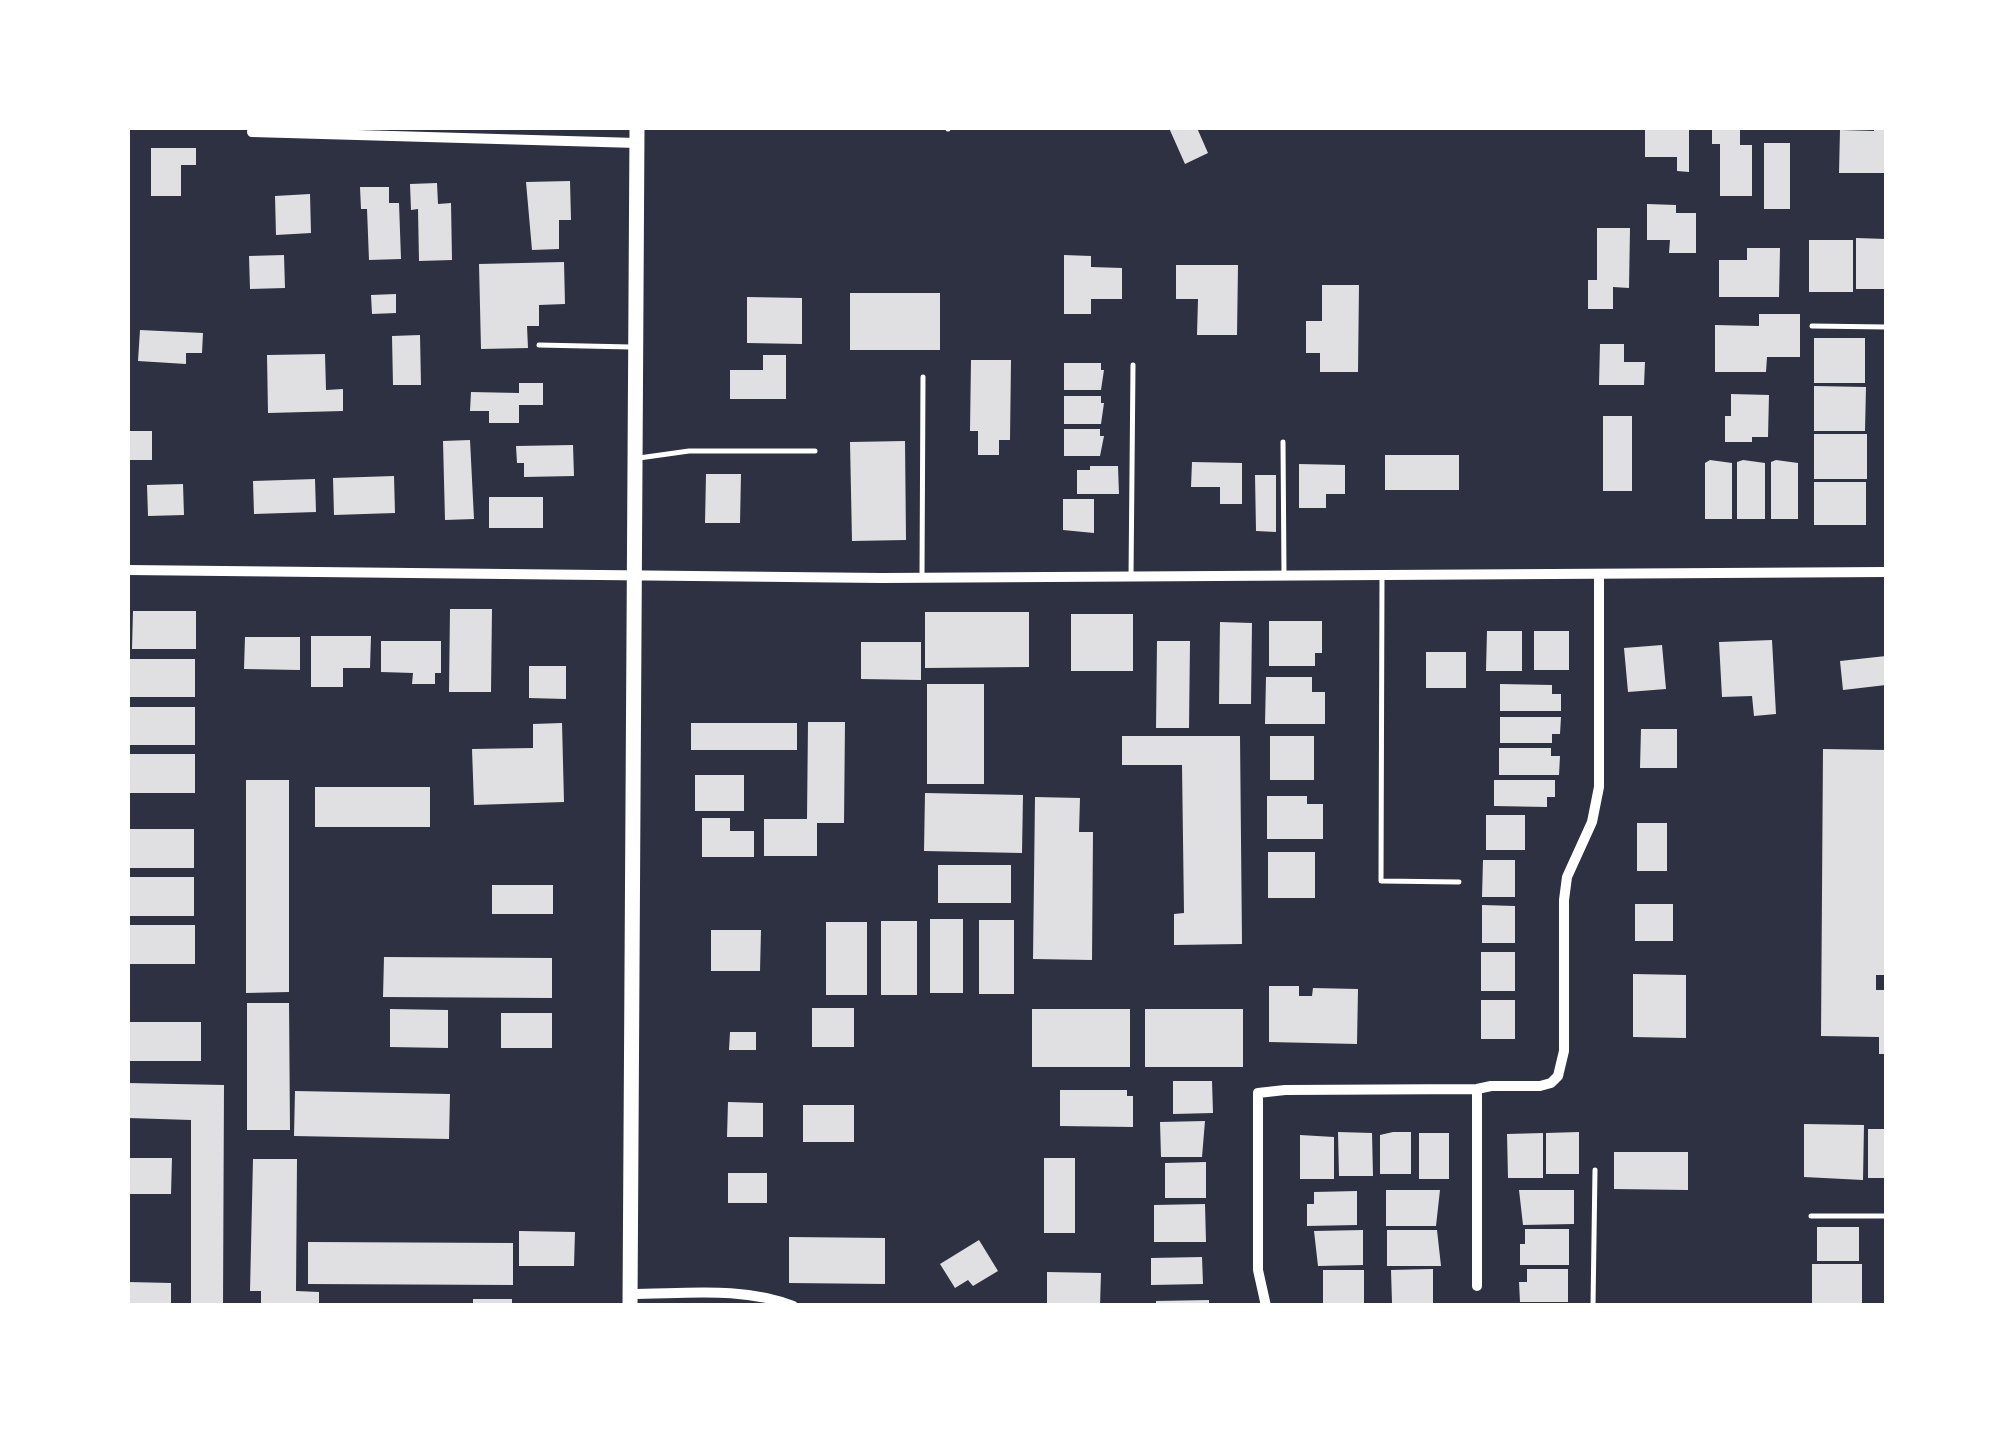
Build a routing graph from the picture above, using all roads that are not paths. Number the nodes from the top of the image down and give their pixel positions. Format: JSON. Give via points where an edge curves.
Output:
{"nodes":[{"id":1,"x":252,"y":132,"type":"dead end"},
{"id":2,"x":637,"y":135,"type":"edge"},
{"id":3,"x":1812,"y":326,"type":"dead end"},
{"id":4,"x":1886,"y":327,"type":"edge"},
{"id":5,"x":539,"y":345,"type":"dead end"},
{"id":6,"x":636,"y":347,"type":"junction"},
{"id":7,"x":1133,"y":365,"type":"dead end"},
{"id":8,"x":922,"y":378,"type":"dead end"},
{"id":9,"x":1283,"y":442,"type":"dead end"},
{"id":10,"x":816,"y":450,"type":"dead end"},
{"id":11,"x":636,"y":458,"type":"junction"},
{"id":12,"x":128,"y":570,"type":"edge"},
{"id":13,"x":1886,"y":572,"type":"edge"},
{"id":14,"x":1599,"y":574,"type":"junction"},
{"id":15,"x":1284,"y":576,"type":"junction"},
{"id":16,"x":1382,"y":576,"type":"junction"},
{"id":17,"x":635,"y":577,"type":"junction"},
{"id":18,"x":1131,"y":577,"type":"junction"},
{"id":19,"x":922,"y":578,"type":"junction"},
{"id":20,"x":1459,"y":882,"type":"dead end"},
{"id":21,"x":1477,"y":1089,"type":"junction"},
{"id":22,"x":1594,"y":1170,"type":"dead end"},
{"id":23,"x":1810,"y":1216,"type":"dead end"},
{"id":24,"x":1886,"y":1216,"type":"edge"},
{"id":25,"x":1477,"y":1286,"type":"dead end"},
{"id":26,"x":630,"y":1300,"type":"edge"},
{"id":27,"x":793,"y":1306,"type":"edge"},
{"id":28,"x":1266,"y":1306,"type":"edge"},
{"id":29,"x":1593,"y":1306,"type":"edge"}],
"edges":[{"from":1,"to":2,"type":"street"},
{"from":2,"to":6,"type":"main road"},
{"from":3,"to":4,"type":"lane"},
{"from":5,"to":6,"type":"lane"},
{"from":6,"to":11,"type":"main road"},
{"from":7,"to":18,"type":"lane"},
{"from":8,"to":19,"type":"lane"},
{"from":9,"to":15,"type":"lane"},
{"from":10,"to":11,"type":"lane","via":[[689,450]]},
{"from":11,"to":17,"type":"main road"},
{"from":12,"to":17,"type":"street"},
{"from":13,"to":14,"type":"street"},
{"from":14,"to":16,"type":"street"},
{"from":14,"to":21,"type":"street","via":[[1599,787],[1592,822],[1567,877],[1564,1051],[1551,1084]]},
{"from":15,"to":16,"type":"street"},
{"from":15,"to":18,"type":"street"},
{"from":16,"to":20,"type":"lane","via":[[1381,881]]},
{"from":17,"to":19,"type":"street"},
{"from":17,"to":26,"type":"main road"},
{"from":18,"to":19,"type":"street"},
{"from":21,"to":25,"type":"street"},
{"from":21,"to":28,"type":"street","via":[[1258,1094],[1258,1270]]},
{"from":22,"to":29,"type":"lane"},
{"from":23,"to":24,"type":"lane"},
{"from":26,"to":27,"type":"street","via":[[748,1294]]}]}
